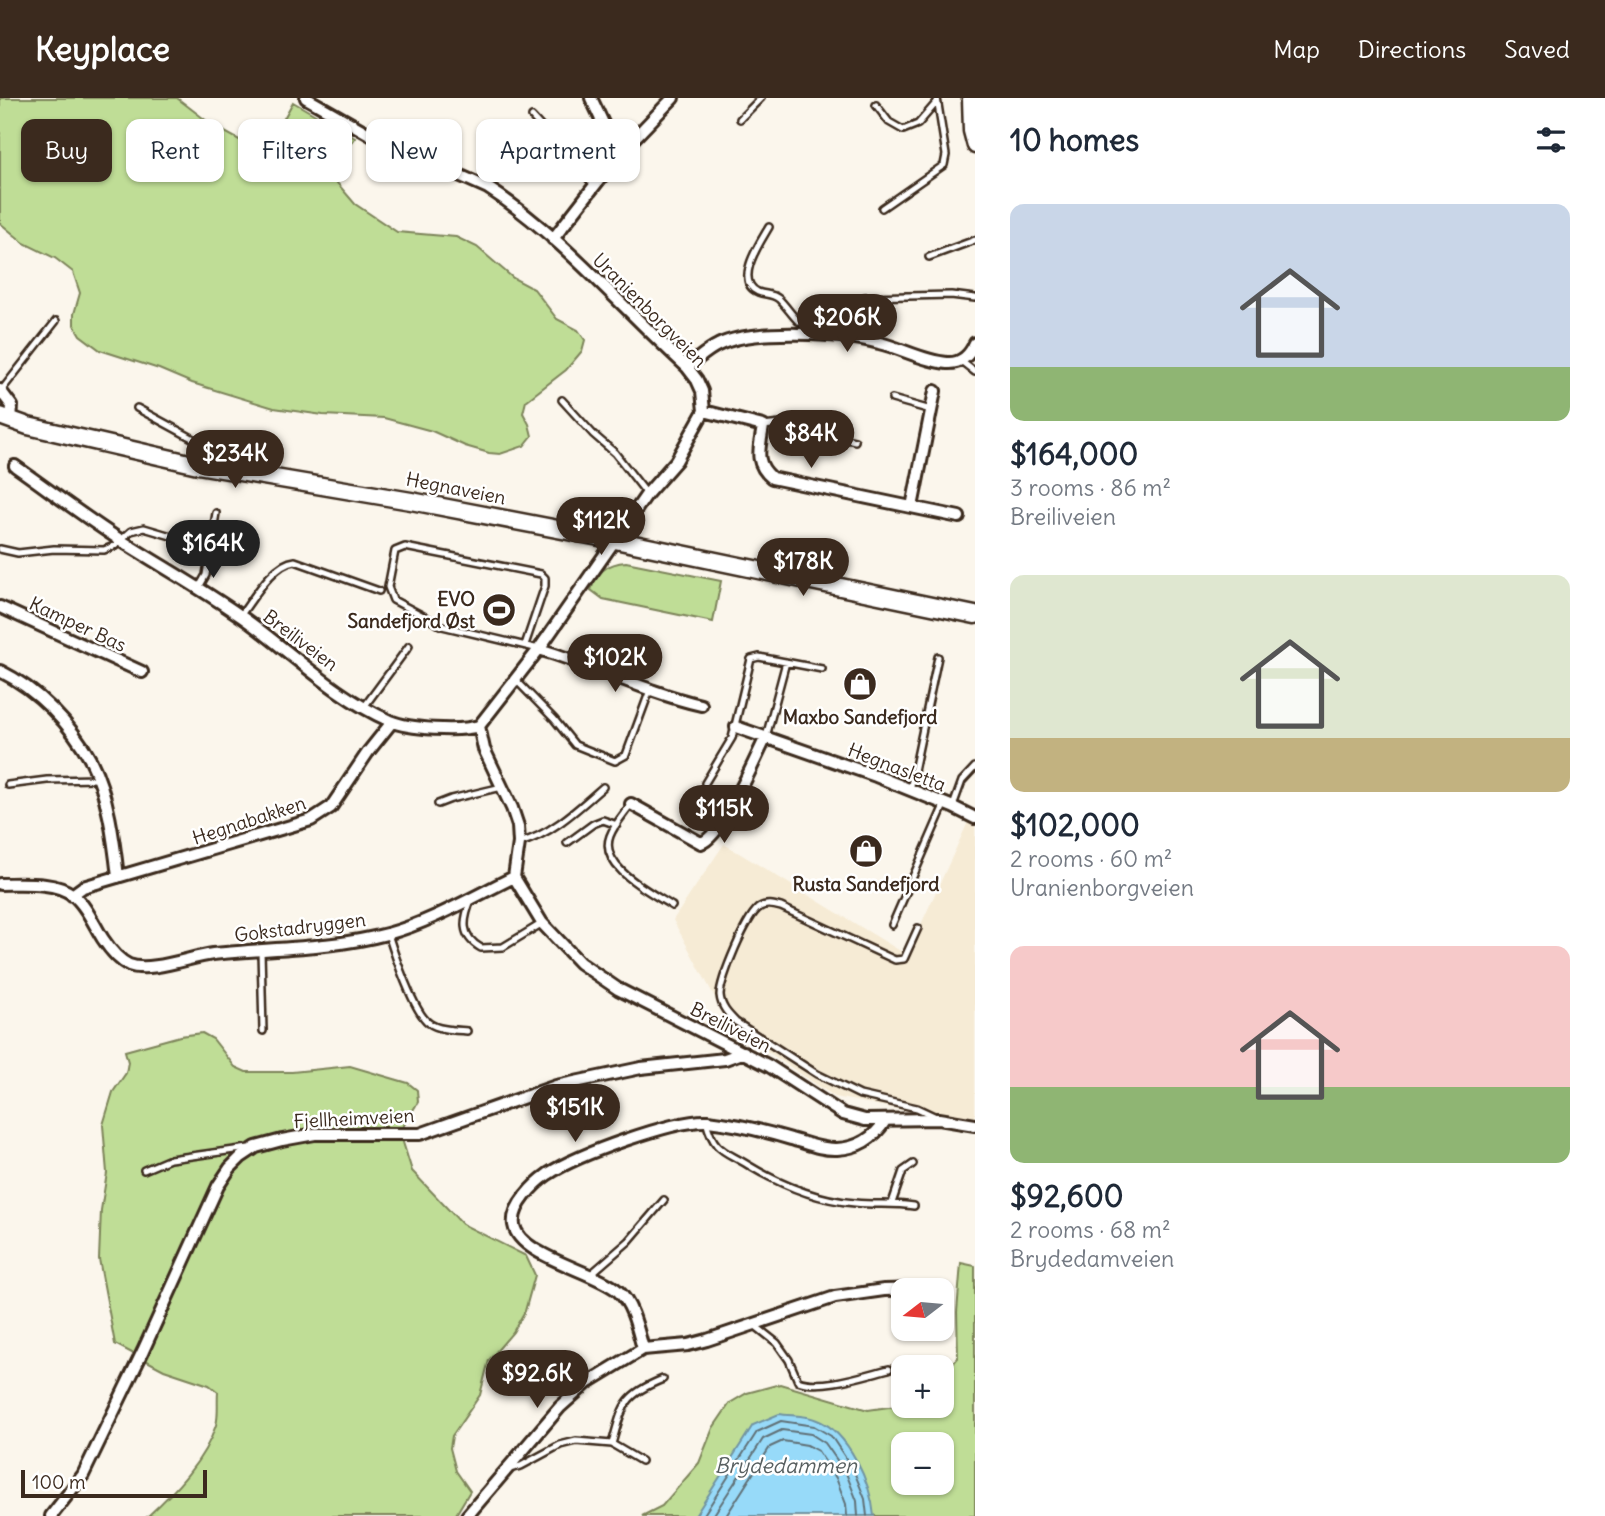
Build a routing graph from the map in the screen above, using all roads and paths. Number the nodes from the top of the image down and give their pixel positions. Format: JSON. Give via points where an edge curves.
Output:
{"nodes":[{"id":1,"x":306,"y":98,"type":"edge"},
{"id":2,"x":591,"y":98,"type":"edge"},
{"id":3,"x":673,"y":98,"type":"edge"},
{"id":4,"x":761,"y":98,"type":"edge"},
{"id":5,"x":970,"y":98,"type":"edge"},
{"id":6,"x":937,"y":100,"type":"edge"},
{"id":7,"x":876,"y":105,"type":"dead end"},
{"id":8,"x":532,"y":117,"type":"dead end"},
{"id":9,"x":601,"y":119,"type":"edge"},
{"id":10,"x":740,"y":120,"type":"dead end"},
{"id":11,"x":640,"y":132,"type":"edge"},
{"id":12,"x":975,"y":146,"type":"edge"},
{"id":13,"x":598,"y":182,"type":"edge"},
{"id":14,"x":595,"y":186,"type":"junction"},
{"id":15,"x":882,"y":208,"type":"dead end"},
{"id":16,"x":769,"y":227,"type":"dead end"},
{"id":17,"x":553,"y":239,"type":"junction"},
{"id":18,"x":975,"y":240,"type":"edge"},
{"id":19,"x":929,"y":257,"type":"dead end"},
{"id":20,"x":865,"y":297,"type":"dead end"},
{"id":21,"x":975,"y":298,"type":"edge"},
{"id":22,"x":56,"y":321,"type":"dead end"},
{"id":23,"x":848,"y":338,"type":"junction"},
{"id":24,"x":975,"y":343,"type":"edge"},
{"id":25,"x":961,"y":361,"type":"junction"},
{"id":26,"x":687,"y":367,"type":"junction"},
{"id":27,"x":975,"y":372,"type":"edge"},
{"id":28,"x":0,"y":391,"type":"edge"},
{"id":29,"x":935,"y":391,"type":"dead end"},
{"id":30,"x":892,"y":399,"type":"dead end"},
{"id":31,"x":562,"y":400,"type":"dead end"},
{"id":32,"x":137,"y":408,"type":"dead end"},
{"id":33,"x":931,"y":410,"type":"junction"},
{"id":34,"x":704,"y":411,"type":"junction"},
{"id":35,"x":5,"y":418,"type":"edge"},
{"id":36,"x":763,"y":426,"type":"junction"},
{"id":37,"x":855,"y":441,"type":"dead end"},
{"id":38,"x":198,"y":465,"type":"junction"},
{"id":39,"x":15,"y":466,"type":"dead end"},
{"id":40,"x":647,"y":494,"type":"junction"},
{"id":41,"x":912,"y":507,"type":"junction"},
{"id":42,"x":215,"y":513,"type":"dead end"},
{"id":43,"x":959,"y":517,"type":"dead end"},
{"id":44,"x":178,"y":538,"type":"dead end"},
{"id":45,"x":615,"y":540,"type":"junction"},
{"id":46,"x":121,"y":541,"type":"junction"},
{"id":47,"x":0,"y":549,"type":"edge"},
{"id":48,"x":198,"y":589,"type":"junction"},
{"id":49,"x":379,"y":591,"type":"dead end"},
{"id":50,"x":0,"y":607,"type":"edge"},
{"id":51,"x":975,"y":615,"type":"edge"},
{"id":52,"x":240,"y":616,"type":"junction"},
{"id":53,"x":525,"y":645,"type":"junction"},
{"id":54,"x":409,"y":646,"type":"dead end"},
{"id":55,"x":539,"y":649,"type":"junction"},
{"id":56,"x":938,"y":657,"type":"dead end"},
{"id":57,"x":786,"y":662,"type":"junction"},
{"id":58,"x":822,"y":669,"type":"dead end"},
{"id":59,"x":0,"y":671,"type":"edge"},
{"id":60,"x":142,"y":672,"type":"dead end"},
{"id":61,"x":515,"y":679,"type":"junction"},
{"id":62,"x":650,"y":690,"type":"junction"},
{"id":63,"x":701,"y":705,"type":"dead end"},
{"id":64,"x":364,"y":707,"type":"junction"},
{"id":65,"x":392,"y":722,"type":"junction"},
{"id":66,"x":479,"y":726,"type":"junction"},
{"id":67,"x":736,"y":727,"type":"junction"},
{"id":68,"x":766,"y":737,"type":"junction"},
{"id":69,"x":975,"y":766,"type":"edge"},
{"id":70,"x":98,"y":779,"type":"junction"},
{"id":71,"x":705,"y":783,"type":"dead end"},
{"id":72,"x":8,"y":785,"type":"dead end"},
{"id":73,"x":502,"y":787,"type":"junction"},
{"id":74,"x":603,"y":787,"type":"dead end"},
{"id":75,"x":910,"y":790,"type":"junction"},
{"id":76,"x":438,"y":804,"type":"dead end"},
{"id":77,"x":631,"y":804,"type":"joint"},
{"id":78,"x":949,"y":805,"type":"junction"},
{"id":79,"x":975,"y":818,"type":"edge"},
{"id":80,"x":617,"y":825,"type":"junction"},
{"id":81,"x":519,"y":843,"type":"junction"},
{"id":82,"x":567,"y":843,"type":"dead end"},
{"id":83,"x":118,"y":877,"type":"junction"},
{"id":84,"x":514,"y":877,"type":"junction"},
{"id":85,"x":0,"y":884,"type":"edge"},
{"id":86,"x":72,"y":894,"type":"junction"},
{"id":87,"x":472,"y":897,"type":"junction"},
{"id":88,"x":671,"y":906,"type":"dead end"},
{"id":89,"x":542,"y":923,"type":"junction"},
{"id":90,"x":892,"y":925,"type":"dead end"},
{"id":91,"x":918,"y":928,"type":"dead end"},
{"id":92,"x":388,"y":934,"type":"junction"},
{"id":93,"x":261,"y":951,"type":"junction"},
{"id":94,"x":263,"y":1031,"type":"dead end"},
{"id":95,"x":467,"y":1031,"type":"dead end"},
{"id":96,"x":744,"y":1052,"type":"junction"},
{"id":97,"x":939,"y":1119,"type":"junction"},
{"id":98,"x":706,"y":1121,"type":"junction"},
{"id":99,"x":885,"y":1121,"type":"junction"},
{"id":100,"x":975,"y":1125,"type":"edge"},
{"id":101,"x":256,"y":1147,"type":"junction"},
{"id":102,"x":913,"y":1164,"type":"dead end"},
{"id":103,"x":144,"y":1170,"type":"dead end"},
{"id":104,"x":664,"y":1200,"type":"dead end"},
{"id":105,"x":892,"y":1203,"type":"junction"},
{"id":106,"x":914,"y":1206,"type":"dead end"},
{"id":107,"x":591,"y":1275,"type":"junction"},
{"id":108,"x":891,"y":1290,"type":"edge"},
{"id":109,"x":753,"y":1324,"type":"junction"},
{"id":110,"x":643,"y":1349,"type":"junction"},
{"id":111,"x":889,"y":1369,"type":"dead end"},
{"id":112,"x":663,"y":1379,"type":"dead end"},
{"id":113,"x":612,"y":1444,"type":"junction"},
{"id":114,"x":641,"y":1461,"type":"dead end"},
{"id":115,"x":507,"y":1469,"type":"junction"},
{"id":116,"x":51,"y":1516,"type":"edge"},
{"id":117,"x":467,"y":1516,"type":"edge"}],
"edges":[{"from":1,"to":17,"type":"street","name":"Uranienborgveien","via":[[378,139],[488,188]]},
{"from":2,"to":9,"type":"street"},
{"from":3,"to":11,"type":"street"},
{"from":4,"to":10,"type":"lane"},
{"from":5,"to":12,"type":"street"},
{"from":6,"to":7,"type":"lane","via":[[918,124],[903,130],[889,122]]},
{"from":6,"to":15,"type":"lane","via":[[944,165]]},
{"from":8,"to":14,"type":"lane"},
{"from":13,"to":14,"type":"street"},
{"from":14,"to":17,"type":"street"},
{"from":16,"to":23,"type":"lane","via":[[750,262],[753,288],[779,299],[798,321],[842,326]]},
{"from":17,"to":26,"type":"street","name":"Uranienborgveien"},
{"from":18,"to":19,"type":"lane"},
{"from":20,"to":21,"type":"lane"},
{"from":22,"to":28,"type":"lane","name":"Hegnaveien"},
{"from":23,"to":25,"type":"street","via":[[948,363]]},
{"from":23,"to":26,"type":"street","via":[[769,334],[735,339],[717,345]]},
{"from":24,"to":25,"type":"street"},
{"from":25,"to":27,"type":"lane"},
{"from":26,"to":34,"type":"street","name":"Uranienborgveien","via":[[702,391]]},
{"from":28,"to":35,"type":"street","name":"Hegnaveien","via":[[12,405]]},
{"from":29,"to":33,"type":"street"},
{"from":30,"to":33,"type":"lane"},
{"from":31,"to":40,"type":"lane","via":[[615,453]]},
{"from":32,"to":38,"type":"lane","via":[[194,439],[200,453]]},
{"from":33,"to":41,"type":"street"},
{"from":34,"to":36,"type":"street"},
{"from":34,"to":40,"type":"street","via":[[676,461]]},
{"from":35,"to":38,"type":"main road","name":"Hegnaveien"},
{"from":36,"to":37,"type":"lane","via":[[781,424]]},
{"from":36,"to":41,"type":"street","via":[[759,460],[772,478]]},
{"from":38,"to":45,"type":"main road","name":"Hegnaveien"},
{"from":39,"to":46,"type":"street","name":"Breiliveien"},
{"from":40,"to":45,"type":"street"},
{"from":41,"to":43,"type":"street"},
{"from":42,"to":48,"type":"lane","via":[[206,575]]},
{"from":44,"to":46,"type":"lane","via":[[144,528],[131,531]]},
{"from":45,"to":51,"type":"main road","name":"Hegnaveien"},
{"from":45,"to":55,"type":"street"},
{"from":46,"to":47,"type":"lane","via":[[97,551],[18,553]]},
{"from":46,"to":48,"type":"street","name":"Breiliveien"},
{"from":48,"to":52,"type":"street","name":"Breiliveien"},
{"from":49,"to":52,"type":"lane","via":[[287,561]]},
{"from":50,"to":60,"type":"street","name":"Kamper Bas"},
{"from":52,"to":64,"type":"street","name":"Breiliveien"},
{"from":53,"to":53,"type":"lane","via":[[442,626],[394,600],[388,587],[395,551],[405,547],[541,574],[545,586]]},
{"from":53,"to":55,"type":"lane"},
{"from":54,"to":64,"type":"lane"},
{"from":55,"to":61,"type":"street"},
{"from":55,"to":62,"type":"street"},
{"from":56,"to":75,"type":"lane"},
{"from":57,"to":58,"type":"lane"},
{"from":57,"to":67,"type":"lane","via":[[751,659]]},
{"from":57,"to":68,"type":"lane"},
{"from":59,"to":70,"type":"street","via":[[46,704],[77,739]]},
{"from":61,"to":62,"type":"lane","via":[[575,745],[615,761],[626,755]]},
{"from":61,"to":66,"type":"street"},
{"from":62,"to":63,"type":"street"},
{"from":64,"to":65,"type":"street","name":"Breiliveien"},
{"from":65,"to":66,"type":"street","via":[[466,730]]},
{"from":65,"to":83,"type":"street","name":"Hegnabakken","via":[[331,807],[311,820]]},
{"from":66,"to":73,"type":"street"},
{"from":67,"to":68,"type":"street","name":"Hegnasletta"},
{"from":67,"to":71,"type":"lane"},
{"from":68,"to":75,"type":"street","name":"Hegnasletta"},
{"from":68,"to":77,"type":"street","via":[[729,811],[707,841],[701,843]]},
{"from":69,"to":78,"type":"lane"},
{"from":70,"to":72,"type":"lane"},
{"from":70,"to":83,"type":"street"},
{"from":73,"to":76,"type":"lane"},
{"from":73,"to":81,"type":"street","via":[[518,826]]},
{"from":74,"to":81,"type":"lane","via":[[572,814]]},
{"from":75,"to":78,"type":"street","name":"Hegnasletta"},
{"from":77,"to":80,"type":"lane"},
{"from":78,"to":79,"type":"street","name":"Hegnasletta"},
{"from":78,"to":90,"type":"lane"},
{"from":80,"to":82,"type":"lane","via":[[603,820]]},
{"from":80,"to":88,"type":"lane","via":[[609,837],[613,864]]},
{"from":81,"to":84,"type":"street"},
{"from":83,"to":86,"type":"street","name":"Hegnabakken"},
{"from":84,"to":87,"type":"street","name":"Gokstadryggen"},
{"from":84,"to":89,"type":"street","name":"Breiliveien"},
{"from":85,"to":86,"type":"street","via":[[58,888]]},
{"from":86,"to":93,"type":"street","name":"Gokstadryggen","via":[[108,947],[134,967]]},
{"from":87,"to":89,"type":"lane","via":[[464,926],[468,937],[481,948],[503,947]]},
{"from":87,"to":92,"type":"street","name":"Gokstadryggen"},
{"from":89,"to":96,"type":"street","name":"Breiliveien","via":[[580,962],[618,989]]},
{"from":91,"to":97,"type":"lane","via":[[907,955],[895,960],[781,907],[759,907],[735,950],[720,992],[725,1011],[736,1022],[817,1074],[872,1100],[918,1108]]},
{"from":92,"to":93,"type":"street","name":"Gokstadryggen","via":[[327,946]]},
{"from":92,"to":95,"type":"lane","via":[[422,1017],[435,1026]]},
{"from":93,"to":94,"type":"lane"},
{"from":96,"to":99,"type":"street","name":"Breiliveien","via":[[842,1114]]},
{"from":96,"to":101,"type":"street","name":"Fjellheimveien","via":[[725,1059],[641,1068],[556,1086],[420,1134],[316,1134]]},
{"from":97,"to":99,"type":"street","name":"Breiliveien"},
{"from":97,"to":100,"type":"street","name":"Breiliveien"},
{"from":98,"to":99,"type":"street","via":[[835,1149],[872,1137]]},
{"from":98,"to":105,"type":"lane","via":[[711,1140],[721,1151],[778,1183],[852,1203]]},
{"from":98,"to":107,"type":"street","via":[[666,1127],[560,1167],[539,1181],[520,1204],[513,1222],[524,1243]]},
{"from":101,"to":103,"type":"lane","via":[[170,1159]]},
{"from":101,"to":116,"type":"street","name":"Fjellheimveien","via":[[230,1168],[218,1186],[83,1475]]},
{"from":102,"to":105,"type":"lane","via":[[903,1171]]},
{"from":104,"to":107,"type":"lane","via":[[629,1241]]},
{"from":105,"to":106,"type":"lane"},
{"from":107,"to":110,"type":"street","via":[[620,1292]]},
{"from":108,"to":109,"type":"street","via":[[835,1297]]},
{"from":109,"to":110,"type":"street","via":[[688,1345]]},
{"from":109,"to":111,"type":"lane","via":[[777,1343],[802,1383],[837,1381]]},
{"from":110,"to":115,"type":"street","via":[[587,1383]]},
{"from":112,"to":113,"type":"lane","via":[[626,1402]]},
{"from":113,"to":114,"type":"lane"},
{"from":113,"to":115,"type":"lane","via":[[560,1445]]},
{"from":115,"to":117,"type":"street"}]}
